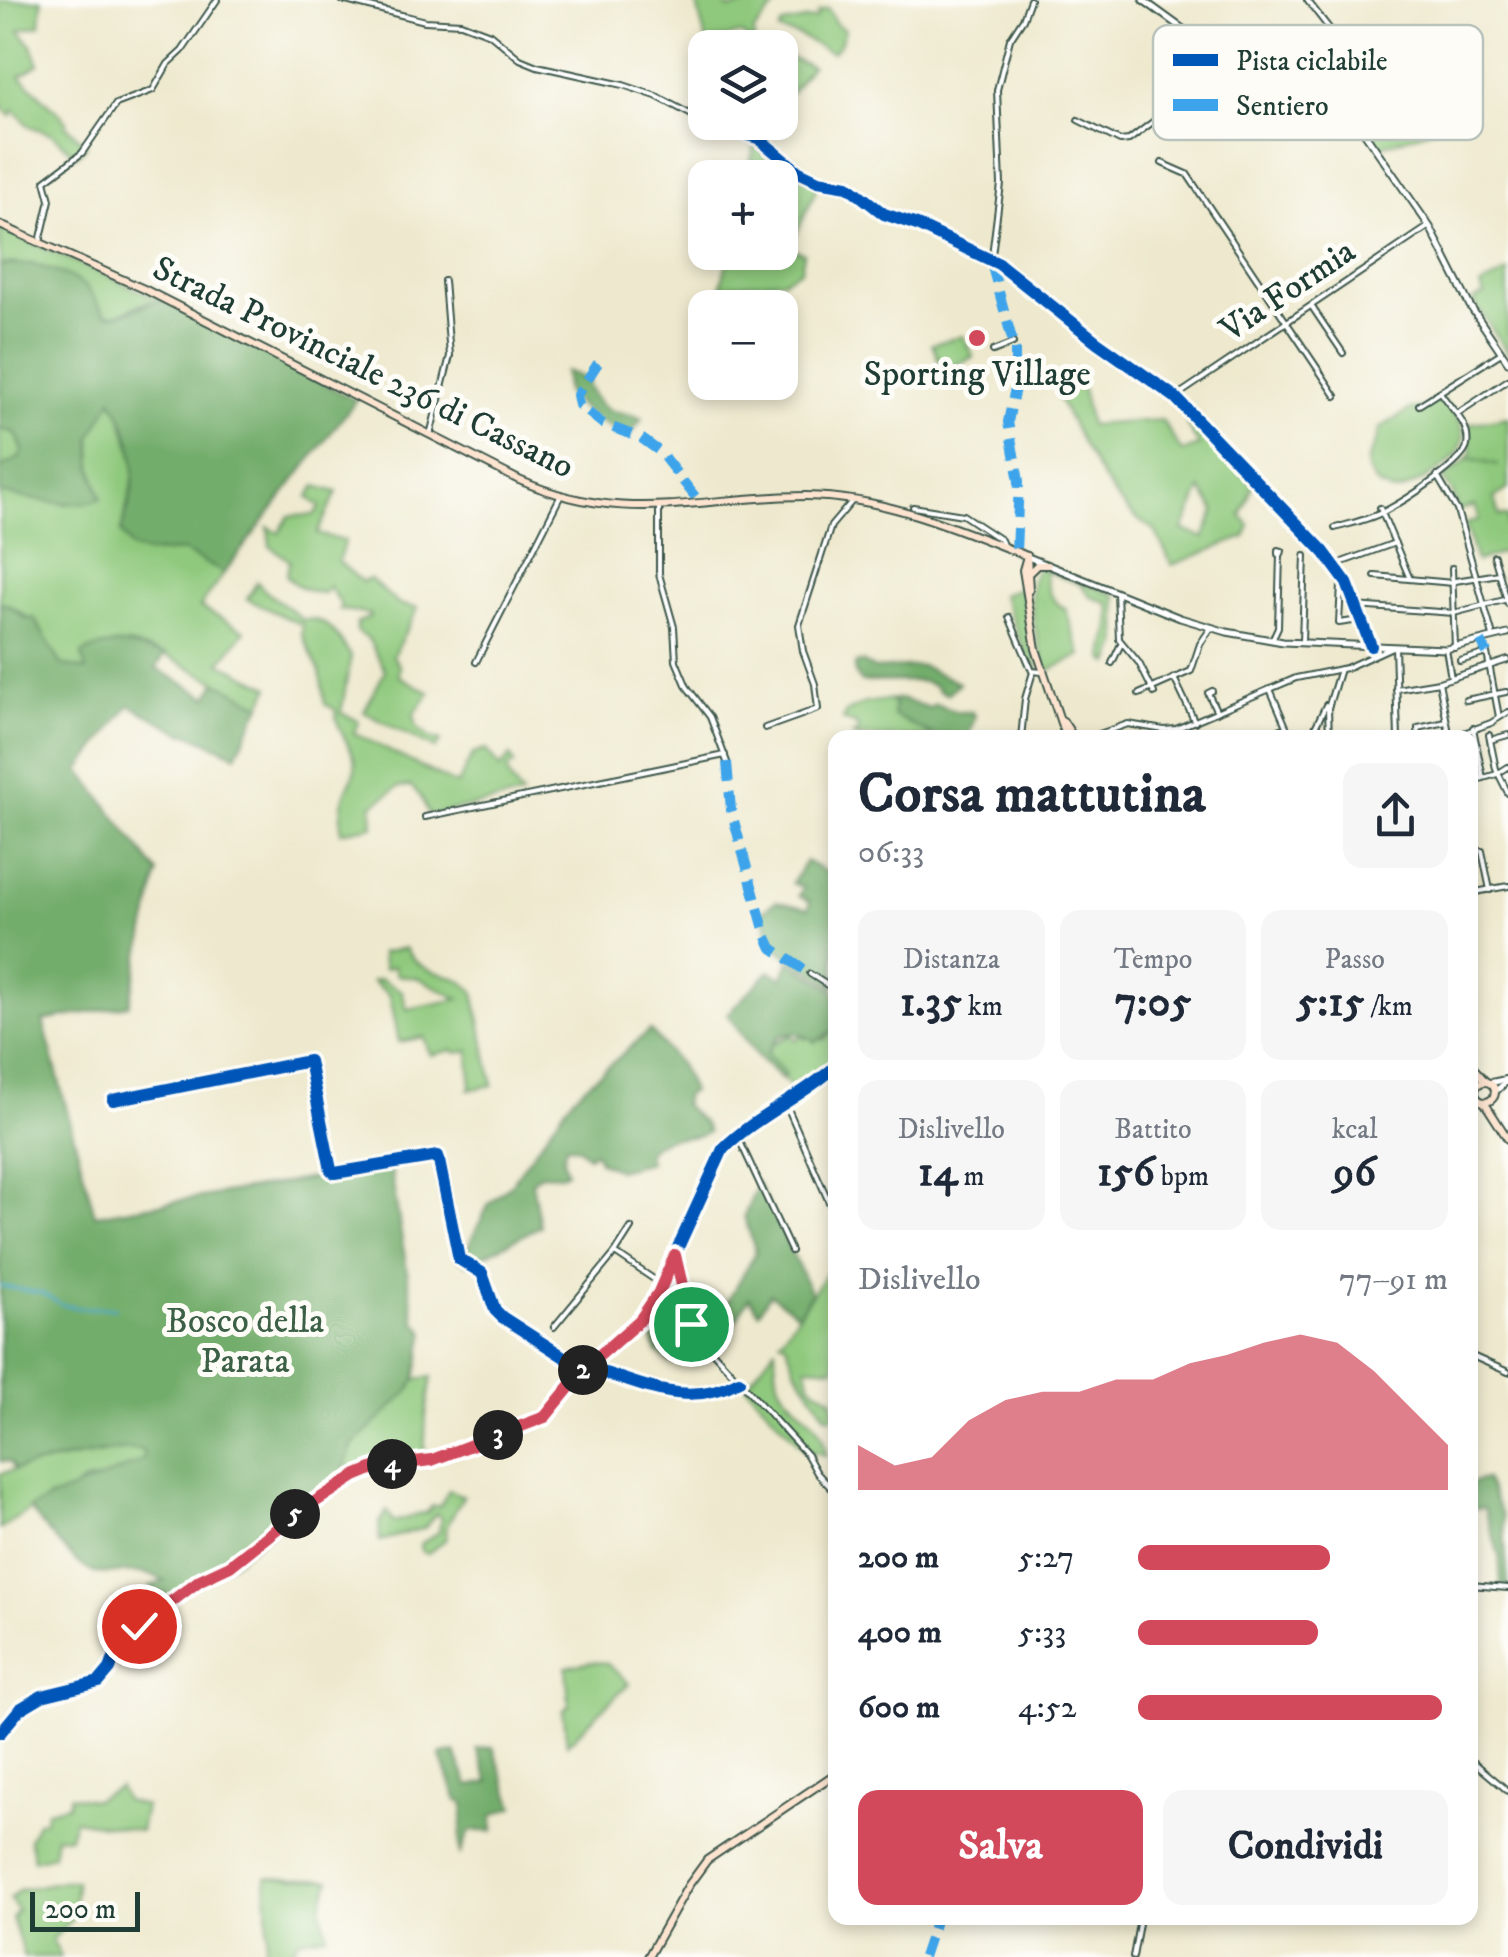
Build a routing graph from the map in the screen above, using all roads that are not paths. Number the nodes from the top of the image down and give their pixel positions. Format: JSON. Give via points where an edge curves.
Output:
{"nodes":[{"id":1,"x":217,"y":0,"type":"edge"},
{"id":2,"x":342,"y":0,"type":"edge"},
{"id":3,"x":1030,"y":0,"type":"edge"},
{"id":4,"x":1143,"y":0,"type":"edge"},
{"id":5,"x":1307,"y":0,"type":"edge"},
{"id":6,"x":1177,"y":25,"type":"edge"},
{"id":7,"x":1327,"y":25,"type":"edge"},
{"id":8,"x":688,"y":113,"type":"edge"},
{"id":9,"x":1078,"y":120,"type":"dead end"},
{"id":10,"x":1153,"y":122,"type":"edge"},
{"id":11,"x":760,"y":140,"type":"edge"},
{"id":12,"x":1369,"y":140,"type":"edge"},
{"id":13,"x":1162,"y":162,"type":"dead end"},
{"id":14,"x":0,"y":225,"type":"edge"},
{"id":15,"x":1430,"y":226,"type":"junction"},
{"id":16,"x":40,"y":242,"type":"junction"},
{"id":17,"x":992,"y":262,"type":"junction"},
{"id":18,"x":444,"y":281,"type":"dead end"},
{"id":19,"x":1311,"y":306,"type":"junction"},
{"id":20,"x":1286,"y":322,"type":"junction"},
{"id":21,"x":1013,"y":343,"type":"dead end"},
{"id":22,"x":993,"y":351,"type":"dead end"},
{"id":23,"x":1343,"y":353,"type":"dead end"},
{"id":24,"x":1501,"y":353,"type":"junction"},
{"id":25,"x":1508,"y":362,"type":"edge"},
{"id":26,"x":1507,"y":379,"type":"edge"},
{"id":27,"x":1440,"y":392,"type":"junction"},
{"id":28,"x":1336,"y":396,"type":"dead end"},
{"id":29,"x":1175,"y":397,"type":"junction"},
{"id":30,"x":1418,"y":406,"type":"dead end"},
{"id":31,"x":1458,"y":412,"type":"junction"},
{"id":32,"x":430,"y":434,"type":"junction"},
{"id":33,"x":1437,"y":476,"type":"junction"},
{"id":34,"x":560,"y":496,"type":"junction"},
{"id":35,"x":853,"y":500,"type":"junction"},
{"id":36,"x":913,"y":507,"type":"dead end"},
{"id":37,"x":659,"y":508,"type":"junction"},
{"id":38,"x":1381,"y":510,"type":"junction"},
{"id":39,"x":1335,"y":528,"type":"dead end"},
{"id":40,"x":1395,"y":544,"type":"junction"},
{"id":41,"x":1004,"y":547,"type":"junction"},
{"id":42,"x":1280,"y":555,"type":"dead end"},
{"id":43,"x":1027,"y":556,"type":"junction"},
{"id":44,"x":1304,"y":556,"type":"dead end"},
{"id":45,"x":1494,"y":556,"type":"dead end"},
{"id":46,"x":1048,"y":565,"type":"junction"},
{"id":47,"x":1334,"y":565,"type":"junction"},
{"id":48,"x":1452,"y":568,"type":"dead end"},
{"id":49,"x":1026,"y":572,"type":"junction"},
{"id":50,"x":1508,"y":574,"type":"edge"},
{"id":51,"x":1500,"y":575,"type":"junction"},
{"id":52,"x":1375,"y":576,"type":"dead end"},
{"id":53,"x":1478,"y":578,"type":"junction"},
{"id":54,"x":1410,"y":579,"type":"junction"},
{"id":55,"x":1341,"y":581,"type":"junction"},
{"id":56,"x":1453,"y":582,"type":"junction"},
{"id":57,"x":1118,"y":593,"type":"junction"},
{"id":58,"x":1508,"y":600,"type":"edge"},
{"id":59,"x":1484,"y":605,"type":"junction"},
{"id":60,"x":1356,"y":606,"type":"junction"},
{"id":61,"x":1454,"y":613,"type":"junction"},
{"id":62,"x":1009,"y":617,"type":"dead end"},
{"id":63,"x":1361,"y":619,"type":"junction"},
{"id":64,"x":1211,"y":628,"type":"junction"},
{"id":65,"x":1508,"y":634,"type":"edge"},
{"id":66,"x":1493,"y":638,"type":"junction"},
{"id":67,"x":1272,"y":640,"type":"junction"},
{"id":68,"x":1302,"y":642,"type":"junction"},
{"id":69,"x":1121,"y":644,"type":"junction"},
{"id":70,"x":1372,"y":646,"type":"junction"},
{"id":71,"x":1394,"y":647,"type":"junction"},
{"id":72,"x":1456,"y":648,"type":"junction"},
{"id":73,"x":1446,"y":649,"type":"junction"},
{"id":74,"x":1376,"y":654,"type":"junction"},
{"id":75,"x":1508,"y":660,"type":"edge"},
{"id":76,"x":1460,"y":661,"type":"dead end"},
{"id":77,"x":476,"y":662,"type":"dead end"},
{"id":78,"x":1112,"y":663,"type":"dead end"},
{"id":79,"x":1490,"y":665,"type":"junction"},
{"id":80,"x":1340,"y":668,"type":"junction"},
{"id":81,"x":1038,"y":672,"type":"junction"},
{"id":82,"x":1174,"y":678,"type":"junction"},
{"id":83,"x":1451,"y":678,"type":"junction"},
{"id":84,"x":1438,"y":682,"type":"junction"},
{"id":85,"x":1270,"y":689,"type":"junction"},
{"id":86,"x":1396,"y":689,"type":"junction"},
{"id":87,"x":1152,"y":691,"type":"junction"},
{"id":88,"x":1212,"y":692,"type":"dead end"},
{"id":89,"x":1506,"y":692,"type":"edge"},
{"id":90,"x":1140,"y":694,"type":"dead end"},
{"id":91,"x":1495,"y":694,"type":"junction"},
{"id":92,"x":1330,"y":696,"type":"junction"},
{"id":93,"x":1466,"y":700,"type":"dead end"},
{"id":94,"x":1053,"y":703,"type":"junction"},
{"id":95,"x":1217,"y":712,"type":"junction"},
{"id":96,"x":1508,"y":712,"type":"edge"},
{"id":97,"x":1499,"y":718,"type":"junction"},
{"id":98,"x":1195,"y":722,"type":"junction"},
{"id":99,"x":1446,"y":722,"type":"junction"},
{"id":100,"x":1286,"y":727,"type":"junction"},
{"id":101,"x":765,"y":728,"type":"dead end"},
{"id":102,"x":1473,"y":728,"type":"joint"},
{"id":103,"x":1023,"y":730,"type":"edge"},
{"id":104,"x":1063,"y":730,"type":"edge"},
{"id":105,"x":1069,"y":730,"type":"edge"},
{"id":106,"x":1109,"y":730,"type":"edge"},
{"id":107,"x":1279,"y":730,"type":"edge"},
{"id":108,"x":1287,"y":730,"type":"edge"},
{"id":109,"x":1314,"y":730,"type":"edge"},
{"id":110,"x":1329,"y":730,"type":"edge"},
{"id":111,"x":1398,"y":730,"type":"edge"},
{"id":112,"x":1418,"y":730,"type":"edge"},
{"id":113,"x":1448,"y":730,"type":"edge"},
{"id":114,"x":1467,"y":730,"type":"edge"},
{"id":115,"x":1508,"y":735,"type":"edge"},
{"id":116,"x":1478,"y":753,"type":"edge"},
{"id":117,"x":725,"y":755,"type":"junction"},
{"id":118,"x":727,"y":762,"type":"dead end"},
{"id":119,"x":1508,"y":767,"type":"edge"},
{"id":120,"x":1498,"y":773,"type":"junction"},
{"id":121,"x":1483,"y":778,"type":"junction"},
{"id":122,"x":1478,"y":780,"type":"edge"},
{"id":123,"x":1508,"y":793,"type":"edge"},
{"id":124,"x":425,"y":817,"type":"dead end"},
{"id":125,"x":1482,"y":851,"type":"dead end"},
{"id":126,"x":1508,"y":886,"type":"edge"},
{"id":127,"x":1490,"y":890,"type":"junction"},
{"id":128,"x":1478,"y":892,"type":"edge"},
{"id":129,"x":810,"y":974,"type":"dead end"},
{"id":130,"x":828,"y":986,"type":"edge"},
{"id":131,"x":828,"y":1074,"type":"edge"},
{"id":132,"x":1478,"y":1074,"type":"edge"},
{"id":133,"x":1508,"y":1080,"type":"edge"},
{"id":134,"x":1488,"y":1083,"type":"junction"},
{"id":135,"x":1478,"y":1088,"type":"edge"},
{"id":136,"x":1494,"y":1093,"type":"junction"},
{"id":137,"x":1478,"y":1098,"type":"edge"},
{"id":138,"x":113,"y":1100,"type":"dead end"},
{"id":139,"x":1482,"y":1101,"type":"junction"},
{"id":140,"x":786,"y":1104,"type":"junction"},
{"id":141,"x":738,"y":1135,"type":"junction"},
{"id":142,"x":1506,"y":1135,"type":"edge"},
{"id":143,"x":828,"y":1200,"type":"edge"},
{"id":144,"x":631,"y":1228,"type":"dead end"},
{"id":145,"x":791,"y":1251,"type":"dead end"},
{"id":146,"x":615,"y":1253,"type":"junction"},
{"id":147,"x":675,"y":1255,"type":"junction"},
{"id":148,"x":662,"y":1284,"type":"junction"},
{"id":149,"x":554,"y":1327,"type":"dead end"},
{"id":150,"x":1478,"y":1359,"type":"edge"},
{"id":151,"x":585,"y":1368,"type":"junction"},
{"id":152,"x":1508,"y":1372,"type":"edge"},
{"id":153,"x":738,"y":1381,"type":"junction"},
{"id":154,"x":828,"y":1485,"type":"edge"},
{"id":155,"x":1478,"y":1586,"type":"edge"},
{"id":156,"x":1508,"y":1588,"type":"edge"},
{"id":157,"x":0,"y":1733,"type":"edge"},
{"id":158,"x":1478,"y":1765,"type":"edge"},
{"id":159,"x":828,"y":1779,"type":"edge"},
{"id":160,"x":1508,"y":1791,"type":"edge"},
{"id":161,"x":1139,"y":1925,"type":"edge"},
{"id":162,"x":648,"y":1957,"type":"edge"},
{"id":163,"x":1132,"y":1957,"type":"edge"}],
"edges":[{"from":1,"to":16,"type":"street","via":[[153,90],[116,104],[82,152],[45,180],[50,200]]},
{"from":2,"to":8,"type":"street","via":[[462,24],[537,66],[623,84]]},
{"from":3,"to":17,"type":"street","via":[[1010,38],[998,90],[1002,177]]},
{"from":4,"to":6,"type":"street"},
{"from":5,"to":7,"type":"street"},
{"from":9,"to":10,"type":"street","via":[[1120,141]]},
{"from":11,"to":17,"type":"street","via":[[799,172],[848,186],[884,214]]},
{"from":12,"to":15,"type":"street"},
{"from":13,"to":20,"type":"street","via":[[1187,174]]},
{"from":14,"to":16,"type":"main road","name":"Strada Provinciale 236 di Cassano"},
{"from":15,"to":19,"type":"street","name":"Via Formia"},
{"from":15,"to":24,"type":"street"},
{"from":16,"to":32,"type":"main road","name":"Strada Provinciale 236 di Cassano"},
{"from":17,"to":29,"type":"street"},
{"from":18,"to":32,"type":"street","via":[[450,356]]},
{"from":19,"to":20,"type":"street","name":"Via Formia"},
{"from":19,"to":23,"type":"street"},
{"from":20,"to":28,"type":"street"},
{"from":20,"to":29,"type":"street","name":"Via Formia"},
{"from":21,"to":22,"type":"street"},
{"from":24,"to":25,"type":"street"},
{"from":24,"to":27,"type":"street"},
{"from":26,"to":31,"type":"street"},
{"from":27,"to":30,"type":"street"},
{"from":27,"to":31,"type":"street"},
{"from":29,"to":47,"type":"street"},
{"from":31,"to":33,"type":"street","via":[[1466,452]]},
{"from":32,"to":34,"type":"main road","name":"Strada Provinciale 236 di Cassano"},
{"from":33,"to":38,"type":"street"},
{"from":33,"to":53,"type":"street","via":[[1453,501]]},
{"from":34,"to":37,"type":"main road","name":"Strada Provinciale 236 di Cassano"},
{"from":34,"to":77,"type":"street"},
{"from":35,"to":37,"type":"main road","name":"Strada Provinciale 236 di Cassano","via":[[787,497]]},
{"from":35,"to":41,"type":"main road","name":"Strada Provinciale 236 di Cassano","via":[[915,514]]},
{"from":35,"to":101,"type":"street","via":[[831,526],[800,625],[818,709]]},
{"from":36,"to":41,"type":"street","via":[[963,515]]},
{"from":37,"to":117,"type":"street","via":[[660,574],[676,661]]},
{"from":38,"to":39,"type":"street"},
{"from":38,"to":40,"type":"street"},
{"from":40,"to":47,"type":"street"},
{"from":40,"to":54,"type":"street"},
{"from":41,"to":43,"type":"main road","name":"Strada Provinciale 236 di Cassano"},
{"from":41,"to":49,"type":"main road"},
{"from":42,"to":67,"type":"street"},
{"from":43,"to":46,"type":"street","name":"Strada Provinciale 236 di Cassano"},
{"from":43,"to":49,"type":"main road"},
{"from":44,"to":68,"type":"street"},
{"from":45,"to":51,"type":"street"},
{"from":46,"to":49,"type":"main road"},
{"from":46,"to":57,"type":"street","name":"Strada Provinciale 236 di Cassano"},
{"from":47,"to":55,"type":"street"},
{"from":48,"to":56,"type":"street"},
{"from":49,"to":81,"type":"main road"},
{"from":50,"to":51,"type":"street"},
{"from":51,"to":53,"type":"street"},
{"from":51,"to":58,"type":"street"},
{"from":52,"to":54,"type":"street"},
{"from":53,"to":56,"type":"street"},
{"from":53,"to":59,"type":"street"},
{"from":54,"to":56,"type":"street"},
{"from":55,"to":60,"type":"street"},
{"from":55,"to":63,"type":"street","via":[[1339,623]]},
{"from":56,"to":61,"type":"street"},
{"from":57,"to":64,"type":"street","name":"Strada Provinciale 236 di Cassano"},
{"from":57,"to":69,"type":"street"},
{"from":58,"to":59,"type":"street"},
{"from":59,"to":61,"type":"street"},
{"from":59,"to":66,"type":"street"},
{"from":60,"to":61,"type":"street"},
{"from":60,"to":63,"type":"street"},
{"from":61,"to":72,"type":"street"},
{"from":62,"to":81,"type":"street"},
{"from":63,"to":70,"type":"street"},
{"from":64,"to":67,"type":"street","name":"Strada Provinciale 236 di Cassano"},
{"from":64,"to":82,"type":"street","via":[[1191,671]]},
{"from":65,"to":66,"type":"street","name":"Strada Provinciale 236 di Cassano"},
{"from":66,"to":72,"type":"street","name":"Strada Provinciale 236 di Cassano"},
{"from":67,"to":68,"type":"street","name":"Strada Provinciale 236 di Cassano"},
{"from":68,"to":70,"type":"street","name":"Strada Provinciale 236 di Cassano"},
{"from":69,"to":78,"type":"street"},
{"from":69,"to":87,"type":"street"},
{"from":70,"to":71,"type":"street","name":"Strada Provinciale 236 di Cassano"},
{"from":70,"to":74,"type":"street"},
{"from":71,"to":73,"type":"street","name":"Strada Provinciale 236 di Cassano"},
{"from":71,"to":74,"type":"street"},
{"from":71,"to":86,"type":"street"},
{"from":72,"to":73,"type":"street","name":"Strada Provinciale 236 di Cassano"},
{"from":73,"to":83,"type":"street"},
{"from":74,"to":80,"type":"street"},
{"from":75,"to":79,"type":"street"},
{"from":76,"to":79,"type":"street","via":[[1486,653]]},
{"from":79,"to":83,"type":"street"},
{"from":79,"to":91,"type":"street"},
{"from":80,"to":85,"type":"street"},
{"from":80,"to":92,"type":"street"},
{"from":81,"to":94,"type":"main road"},
{"from":81,"to":103,"type":"street","via":[[1025,699]]},
{"from":82,"to":87,"type":"street"},
{"from":82,"to":98,"type":"street"},
{"from":83,"to":84,"type":"street"},
{"from":84,"to":86,"type":"street"},
{"from":84,"to":99,"type":"street"},
{"from":85,"to":95,"type":"street"},
{"from":85,"to":100,"type":"street"},
{"from":86,"to":111,"type":"street"},
{"from":87,"to":90,"type":"street"},
{"from":88,"to":95,"type":"street"},
{"from":89,"to":91,"type":"street"},
{"from":91,"to":93,"type":"street"},
{"from":91,"to":97,"type":"street"},
{"from":92,"to":109,"type":"street"},
{"from":92,"to":110,"type":"street"},
{"from":94,"to":104,"type":"main road"},
{"from":94,"to":105,"type":"main road"},
{"from":95,"to":98,"type":"street"},
{"from":96,"to":97,"type":"street"},
{"from":97,"to":102,"type":"street"},
{"from":98,"to":106,"type":"street","via":[[1172,730],[1128,724]]},
{"from":99,"to":112,"type":"street"},
{"from":99,"to":113,"type":"street"},
{"from":100,"to":107,"type":"street"},
{"from":100,"to":108,"type":"street"},
{"from":102,"to":114,"type":"street"},
{"from":115,"to":120,"type":"street","via":[[1489,737]]},
{"from":116,"to":121,"type":"street"},
{"from":117,"to":118,"type":"street"},
{"from":117,"to":124,"type":"street"},
{"from":119,"to":120,"type":"street"},
{"from":120,"to":121,"type":"street"},
{"from":120,"to":123,"type":"street"},
{"from":121,"to":122,"type":"street"},
{"from":125,"to":127,"type":"street"},
{"from":126,"to":127,"type":"street"},
{"from":127,"to":128,"type":"street"},
{"from":129,"to":130,"type":"street"},
{"from":131,"to":140,"type":"street"},
{"from":132,"to":134,"type":"main road"},
{"from":133,"to":134,"type":"street"},
{"from":133,"to":136,"type":"street"},
{"from":134,"to":135,"type":"main road"},
{"from":134,"to":136,"type":"main road"},
{"from":136,"to":139,"type":"main road"},
{"from":136,"to":142,"type":"main road"},
{"from":137,"to":139,"type":"main road"},
{"from":138,"to":151,"type":"street","via":[[308,1061],[332,1172],[438,1156],[459,1260],[482,1273],[498,1314]]},
{"from":139,"to":142,"type":"main road"},
{"from":140,"to":141,"type":"street"},
{"from":140,"to":143,"type":"street"},
{"from":141,"to":145,"type":"street"},
{"from":141,"to":147,"type":"street","via":[[718,1158]]},
{"from":144,"to":146,"type":"street"},
{"from":146,"to":148,"type":"street"},
{"from":146,"to":149,"type":"street"},
{"from":147,"to":148,"type":"street"},
{"from":147,"to":153,"type":"street","via":[[693,1330]]},
{"from":148,"to":151,"type":"street","via":[[640,1320]]},
{"from":150,"to":152,"type":"street"},
{"from":151,"to":153,"type":"street","via":[[656,1391],[696,1392]]},
{"from":151,"to":157,"type":"street","via":[[539,1420],[432,1460],[368,1469],[342,1483],[121,1640],[99,1682],[42,1696]]},
{"from":153,"to":154,"type":"street"},
{"from":155,"to":156,"type":"street"},
{"from":158,"to":160,"type":"street"},
{"from":159,"to":162,"type":"main road","via":[[702,1865]]},
{"from":161,"to":163,"type":"street"}]}
